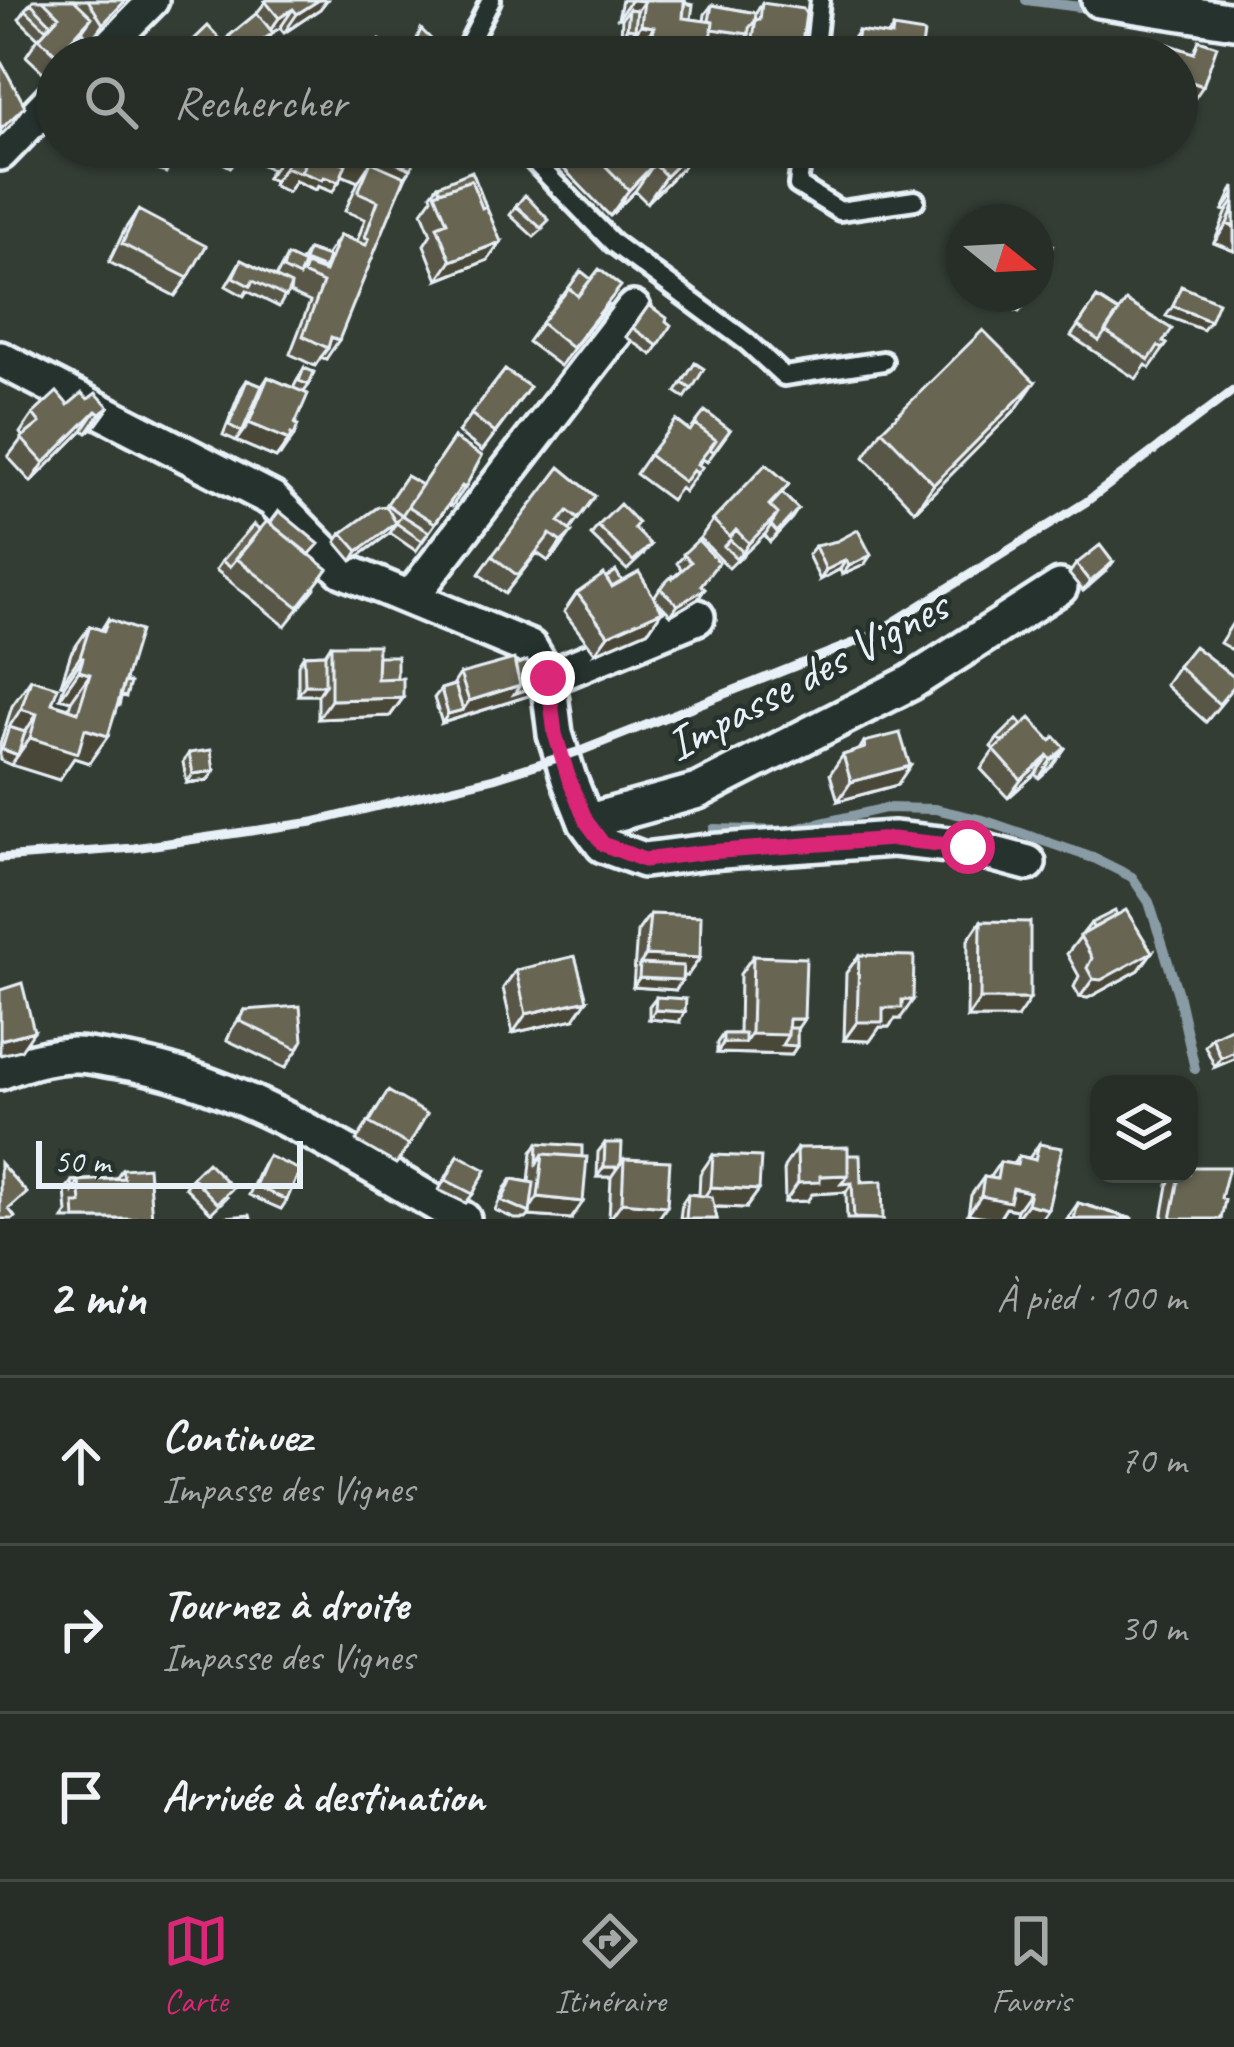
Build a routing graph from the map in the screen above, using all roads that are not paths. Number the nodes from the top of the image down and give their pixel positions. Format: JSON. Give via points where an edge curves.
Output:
{"nodes":[{"id":1,"x":152,"y":0,"type":"edge"},
{"id":2,"x":491,"y":0,"type":"edge"},
{"id":3,"x":820,"y":0,"type":"edge"},
{"id":4,"x":1099,"y":0,"type":"edge"},
{"id":5,"x":1234,"y":21,"type":"edge"},
{"id":6,"x":115,"y":36,"type":"edge"},
{"id":7,"x":473,"y":36,"type":"edge"},
{"id":8,"x":816,"y":36,"type":"edge"},
{"id":9,"x":36,"y":116,"type":"edge"},
{"id":10,"x":0,"y":153,"type":"edge"},
{"id":11,"x":541,"y":168,"type":"edge"},
{"id":12,"x":800,"y":168,"type":"edge"},
{"id":13,"x":915,"y":200,"type":"dead end"},
{"id":14,"x":633,"y":309,"type":"dead end"},
{"id":15,"x":0,"y":359,"type":"edge"},
{"id":16,"x":883,"y":361,"type":"dead end"},
{"id":17,"x":1060,"y":587,"type":"dead end"},
{"id":18,"x":411,"y":598,"type":"junction"},
{"id":19,"x":697,"y":617,"type":"dead end"},
{"id":20,"x":548,"y":678,"type":"junction"},
{"id":21,"x":586,"y":821,"type":"junction"},
{"id":22,"x":1028,"y":863,"type":"dead end"},
{"id":23,"x":0,"y":1072,"type":"edge"},
{"id":24,"x":463,"y":1219,"type":"edge"}],
"edges":[{"from":1,"to":6,"type":"street"},
{"from":2,"to":7,"type":"lane"},
{"from":3,"to":8,"type":"lane"},
{"from":4,"to":5,"type":"street"},
{"from":9,"to":10,"type":"street"},
{"from":11,"to":16,"type":"lane","via":[[614,243],[784,376]]},
{"from":12,"to":13,"type":"lane","via":[[798,185],[840,211]]},
{"from":14,"to":18,"type":"street"},
{"from":15,"to":18,"type":"street","via":[[272,500],[342,569]]},
{"from":17,"to":21,"type":"street","name":"Impasse des Vignes","via":[[910,682],[698,791]]},
{"from":18,"to":20,"type":"street","via":[[530,648]]},
{"from":19,"to":20,"type":"street"},
{"from":20,"to":21,"type":"street","via":[[555,734]]},
{"from":21,"to":22,"type":"street","via":[[603,844],[644,860],[893,839]]},
{"from":23,"to":24,"type":"street","via":[[77,1054],[194,1078]]}]}
